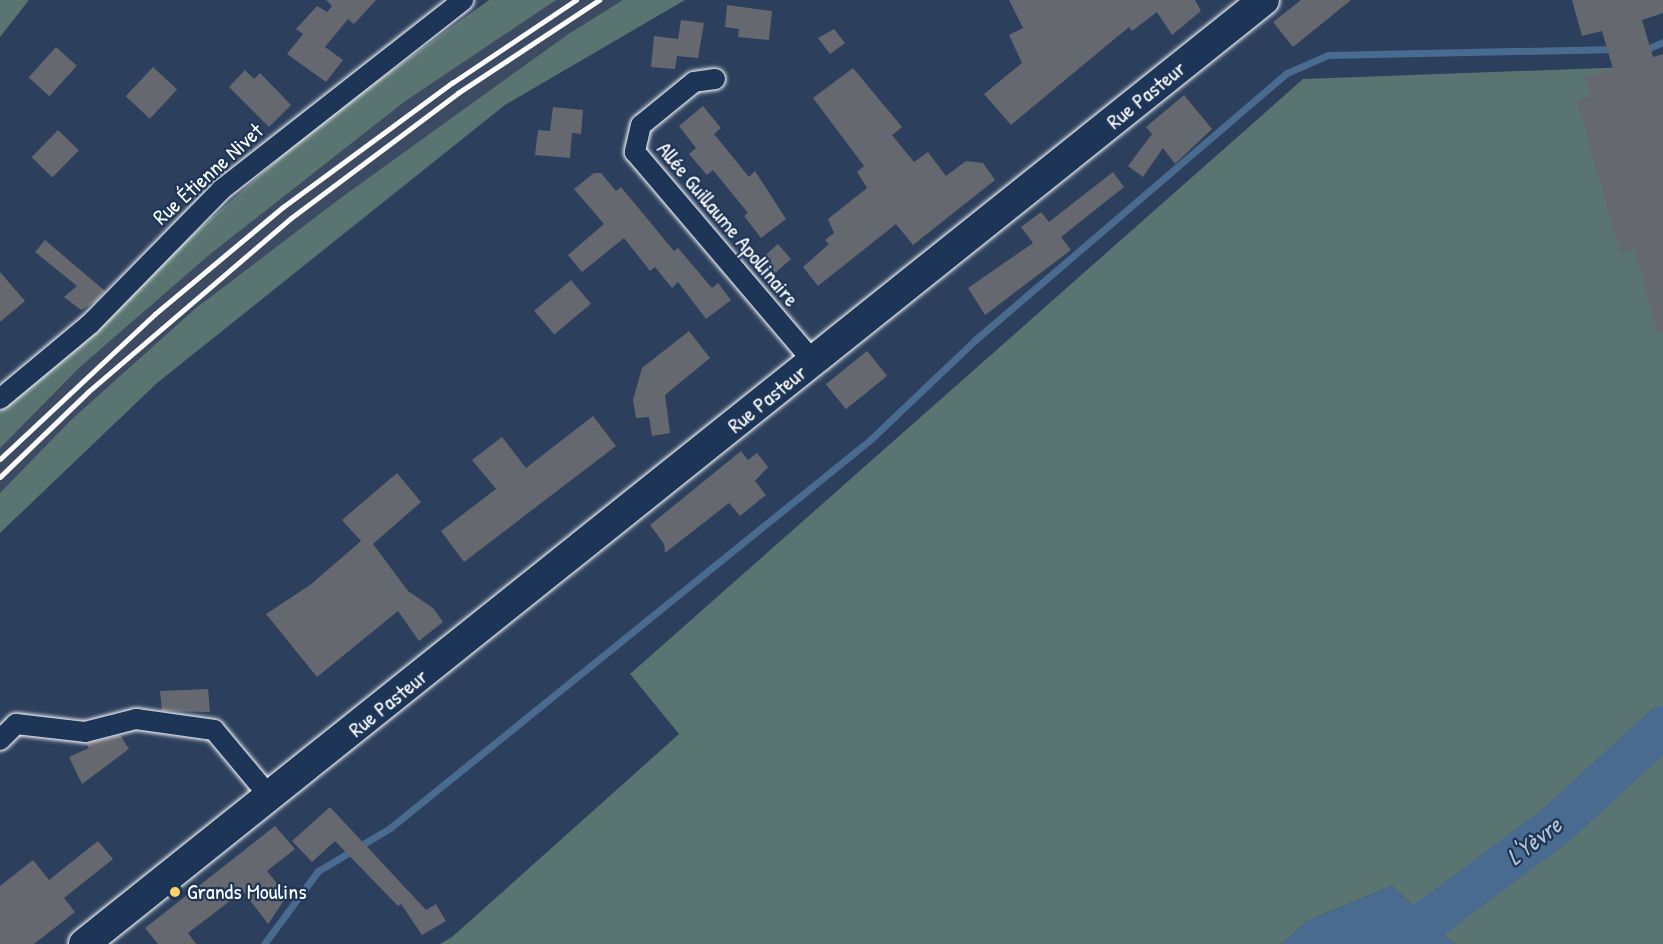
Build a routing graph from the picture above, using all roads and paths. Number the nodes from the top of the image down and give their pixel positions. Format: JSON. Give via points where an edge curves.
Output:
{"nodes":[{"id":1,"x":463,"y":0,"type":"edge"},
{"id":2,"x":1264,"y":0,"type":"edge"},
{"id":3,"x":715,"y":78,"type":"dead end"},
{"id":4,"x":814,"y":362,"type":"junction"},
{"id":5,"x":0,"y":399,"type":"edge"},
{"id":6,"x":0,"y":740,"type":"edge"},
{"id":7,"x":270,"y":797,"type":"junction"},
{"id":8,"x":84,"y":944,"type":"edge"}],
"edges":[{"from":1,"to":5,"type":"street","name":"Rue Étienne Nivet","via":[[221,190],[90,324]]},
{"from":2,"to":4,"type":"main road","name":"Rue Pasteur"},
{"from":3,"to":4,"type":"street","name":"Allée Guillaume Apollinaire","via":[[694,82],[642,125],[635,152]]},
{"from":4,"to":7,"type":"main road","name":"Rue Pasteur"},
{"from":6,"to":7,"type":"street","via":[[16,724],[85,732],[136,719],[214,730]]},
{"from":7,"to":8,"type":"main road","name":"Rue Pasteur"}]}
